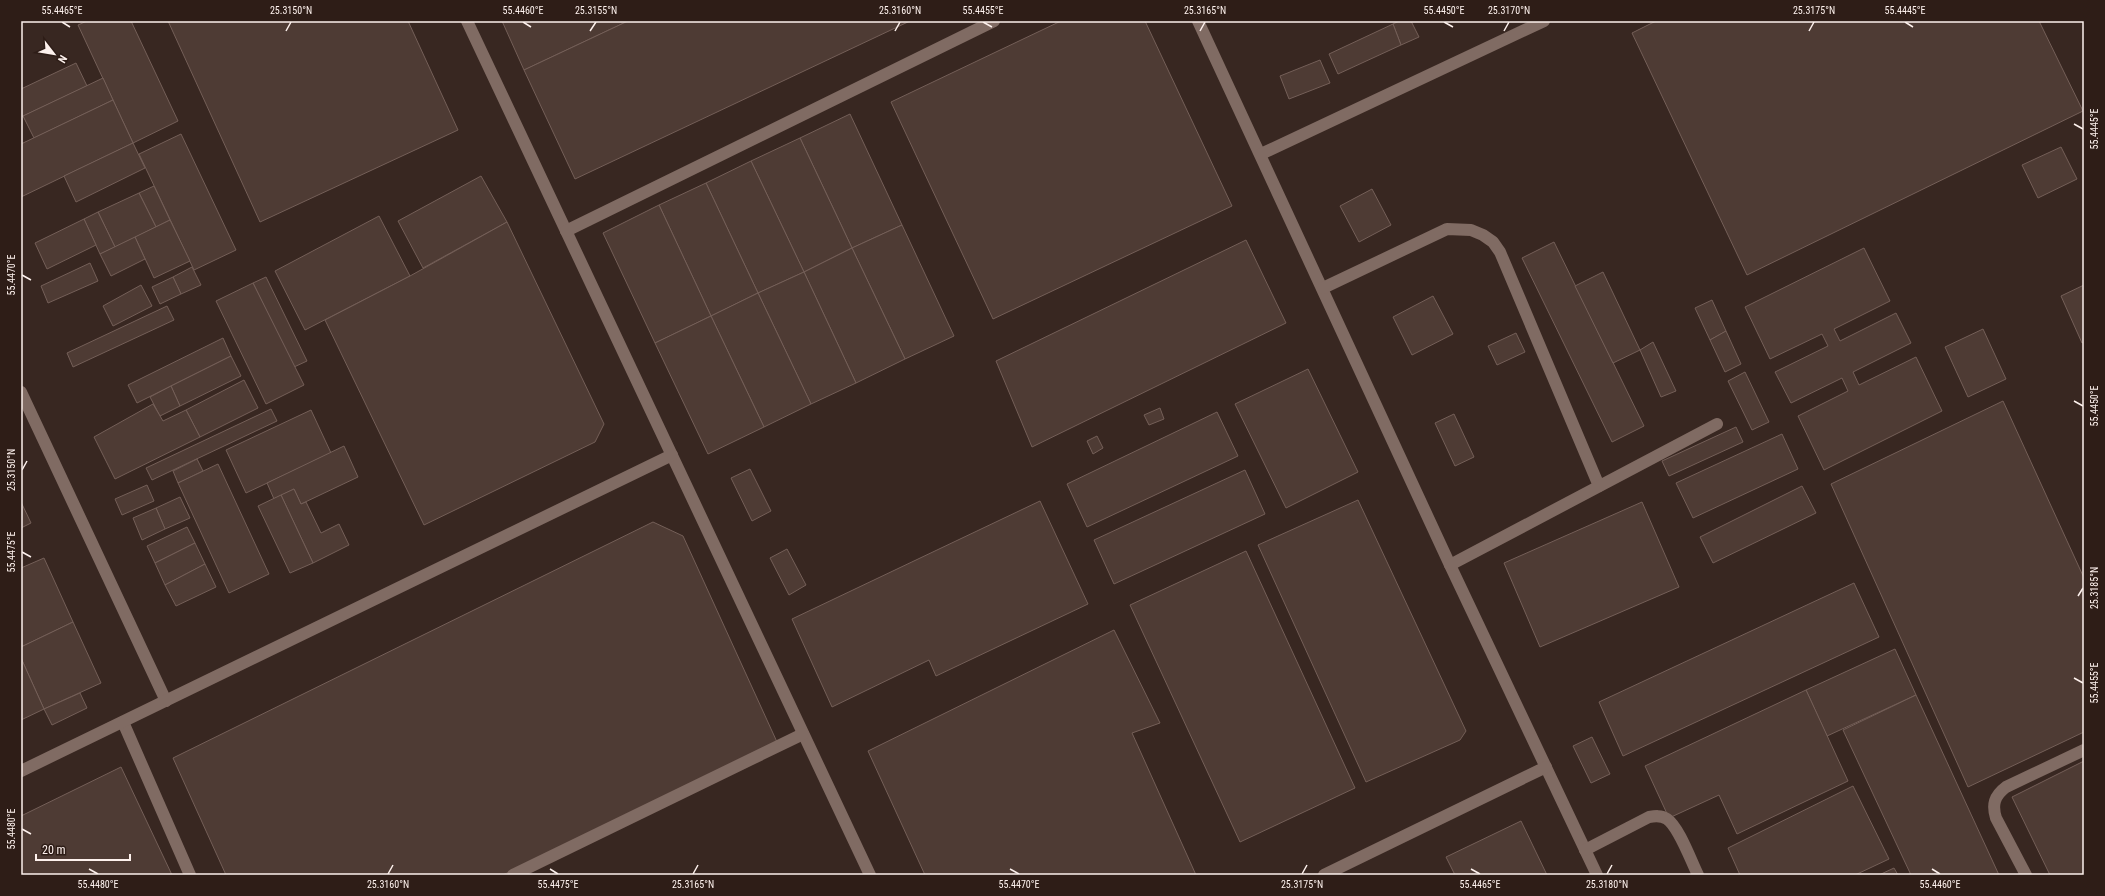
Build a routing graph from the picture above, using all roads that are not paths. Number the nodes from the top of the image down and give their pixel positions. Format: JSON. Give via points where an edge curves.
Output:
{"nodes":[{"id":1,"x":467,"y":21,"type":"edge"},
{"id":2,"x":994,"y":21,"type":"edge"},
{"id":3,"x":1198,"y":21,"type":"edge"},
{"id":4,"x":1544,"y":21,"type":"edge"},
{"id":5,"x":1261,"y":154,"type":"junction"},
{"id":6,"x":566,"y":231,"type":"junction"},
{"id":7,"x":1323,"y":288,"type":"junction"},
{"id":8,"x":21,"y":392,"type":"edge"},
{"id":9,"x":1717,"y":424,"type":"dead end"},
{"id":10,"x":672,"y":455,"type":"junction"},
{"id":11,"x":1599,"y":486,"type":"junction"},
{"id":12,"x":1450,"y":565,"type":"junction"},
{"id":13,"x":166,"y":701,"type":"junction"},
{"id":14,"x":123,"y":722,"type":"junction"},
{"id":15,"x":803,"y":734,"type":"junction"},
{"id":16,"x":2084,"y":750,"type":"edge"},
{"id":17,"x":1546,"y":767,"type":"junction"},
{"id":18,"x":21,"y":771,"type":"edge"},
{"id":19,"x":1585,"y":850,"type":"junction"},
{"id":20,"x":190,"y":875,"type":"edge"},
{"id":21,"x":514,"y":875,"type":"edge"},
{"id":22,"x":870,"y":875,"type":"edge"},
{"id":23,"x":1324,"y":875,"type":"edge"},
{"id":24,"x":1597,"y":875,"type":"edge"},
{"id":25,"x":1698,"y":875,"type":"edge"},
{"id":26,"x":2026,"y":875,"type":"edge"}],
"edges":[{"from":1,"to":6,"type":"street"},
{"from":2,"to":6,"type":"street"},
{"from":3,"to":5,"type":"street"},
{"from":4,"to":5,"type":"street"},
{"from":5,"to":7,"type":"street"},
{"from":6,"to":10,"type":"street"},
{"from":7,"to":11,"type":"street","via":[[1447,229],[1465,229],[1483,235],[1493,242],[1500,252]]},
{"from":7,"to":12,"type":"street"},
{"from":8,"to":13,"type":"street"},
{"from":9,"to":11,"type":"street"},
{"from":10,"to":13,"type":"street"},
{"from":10,"to":15,"type":"street"},
{"from":11,"to":12,"type":"street"},
{"from":12,"to":17,"type":"street"},
{"from":13,"to":14,"type":"street"},
{"from":14,"to":18,"type":"street"},
{"from":14,"to":20,"type":"street"},
{"from":15,"to":21,"type":"street"},
{"from":15,"to":22,"type":"street"},
{"from":16,"to":26,"type":"street","via":[[2006,787],[1998,792],[1994,800],[1993,810],[1996,818]]},
{"from":17,"to":19,"type":"street"},
{"from":17,"to":23,"type":"street"},
{"from":19,"to":24,"type":"street"},
{"from":19,"to":25,"type":"street","via":[[1649,817],[1658,816],[1668,819],[1675,827]]}]}
